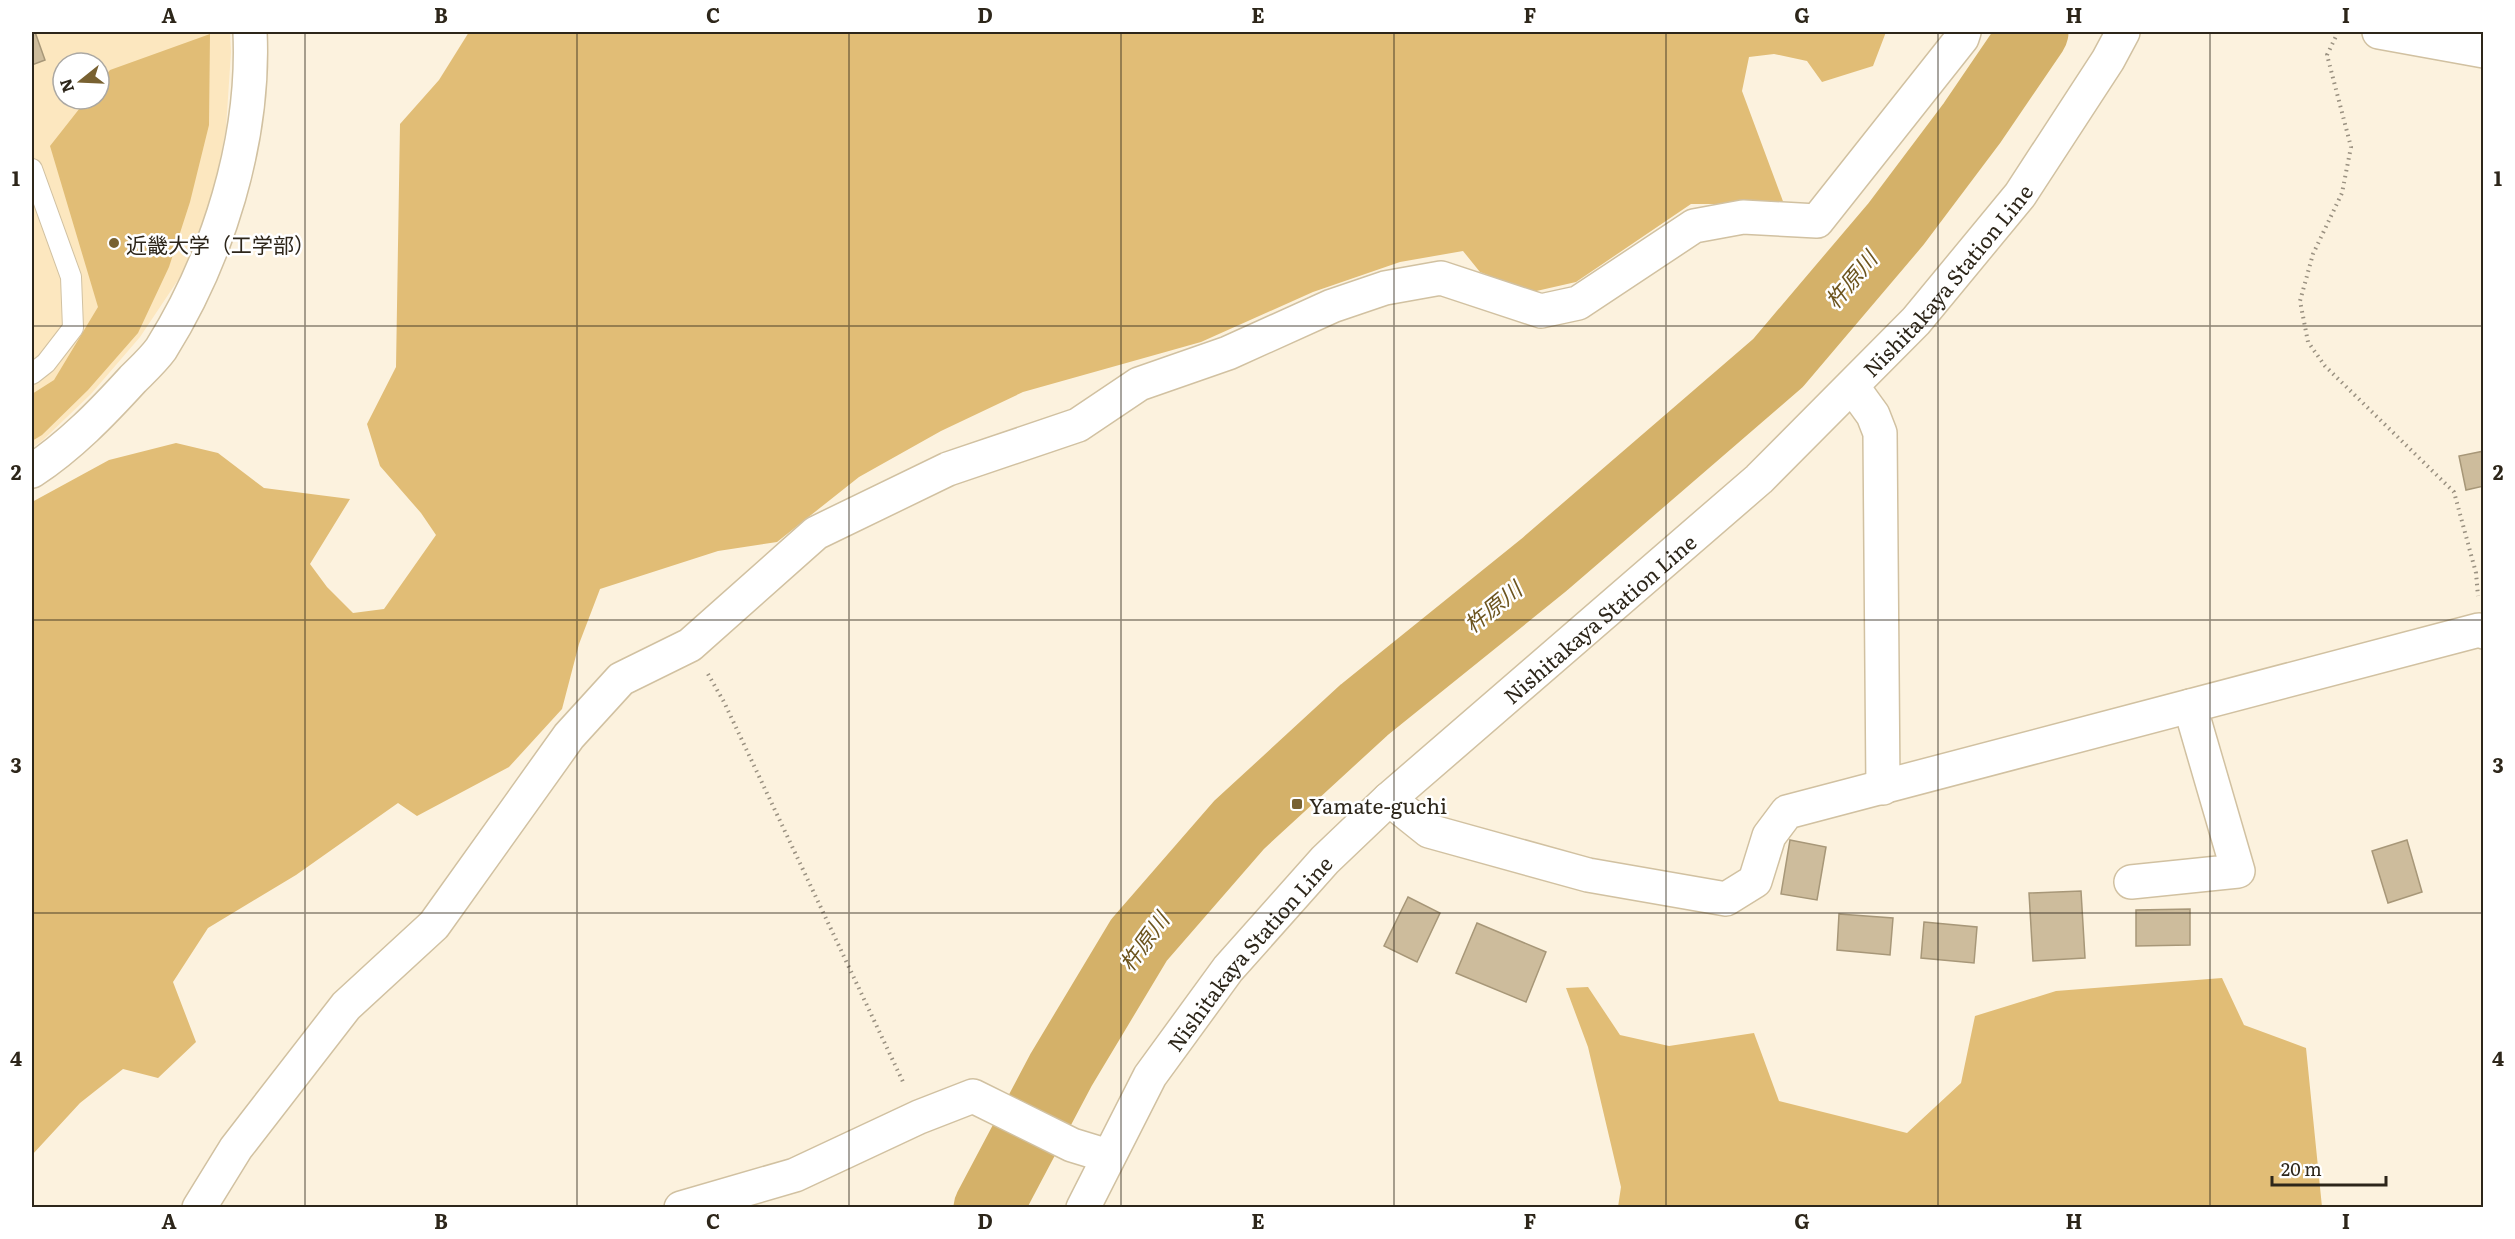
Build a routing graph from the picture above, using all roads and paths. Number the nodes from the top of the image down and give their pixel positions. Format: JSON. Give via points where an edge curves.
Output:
{"nodes":[{"id":1,"x":250,"y":32,"type":"edge"},
{"id":2,"x":1964,"y":32,"type":"edge"},
{"id":3,"x":2123,"y":32,"type":"edge"},
{"id":4,"x":2338,"y":32,"type":"edge"},
{"id":5,"x":2379,"y":32,"type":"edge"},
{"id":6,"x":2484,"y":51,"type":"edge"},
{"id":7,"x":32,"y":169,"type":"edge"},
{"id":8,"x":32,"y":374,"type":"edge"},
{"id":9,"x":1852,"y":386,"type":"junction"},
{"id":10,"x":32,"y":471,"type":"edge"},
{"id":11,"x":2482,"y":636,"type":"edge"},
{"id":12,"x":690,"y":645,"type":"junction"},
{"id":13,"x":2190,"y":706,"type":"junction"},
{"id":14,"x":1884,"y":788,"type":"junction"},
{"id":15,"x":1389,"y":799,"type":"junction"},
{"id":16,"x":2132,"y":882,"type":"dead end"},
{"id":17,"x":919,"y":1117,"type":"junction"},
{"id":18,"x":1107,"y":1156,"type":"junction"},
{"id":19,"x":199,"y":1208,"type":"edge"},
{"id":20,"x":681,"y":1208,"type":"edge"},
{"id":21,"x":1083,"y":1208,"type":"edge"}],
"edges":[{"from":1,"to":10,"type":"street","via":[[244,131],[226,211],[195,284],[160,350],[105,410],[55,456]]},
{"from":2,"to":12,"type":"street","via":[[1817,221],[1743,218],[1694,226],[1578,303],[1541,311],[1441,279],[1385,288],[1332,306],[1228,353],[1139,384],[1078,425],[948,469],[816,533]]},
{"from":3,"to":9,"type":"street","name":"Nishitakaya Station Line","via":[[2020,195],[1917,321]]},
{"from":4,"to":11,"type":"path","via":[[2327,55],[2351,147],[2342,193],[2313,254],[2300,301],[2308,342],[2325,366],[2454,492],[2476,573]]},
{"from":5,"to":6,"type":"street"},
{"from":7,"to":8,"type":"lane","via":[[71,277],[73,328],[46,363]]},
{"from":9,"to":14,"type":"street","via":[[1873,415],[1880,433]]},
{"from":9,"to":15,"type":"street","name":"Nishitakaya Station Line","via":[[1759,479]]},
{"from":11,"to":13,"type":"street"},
{"from":12,"to":17,"type":"path","via":[[724,702]]},
{"from":12,"to":19,"type":"street","via":[[621,679],[569,736],[434,925],[346,1006],[236,1148]]},
{"from":13,"to":14,"type":"street"},
{"from":13,"to":16,"type":"street","via":[[2238,871]]},
{"from":14,"to":15,"type":"street","via":[[1787,812],[1769,836],[1755,881],[1726,899],[1587,875],[1429,831]]},
{"from":15,"to":18,"type":"street","name":"Nishitakaya Station Line","via":[[1325,860],[1228,969],[1150,1076]]},
{"from":17,"to":18,"type":"street","via":[[973,1096]]},
{"from":17,"to":20,"type":"street","via":[[795,1175]]},
{"from":18,"to":21,"type":"street","name":"Nishitakaya Station Line"}]}
